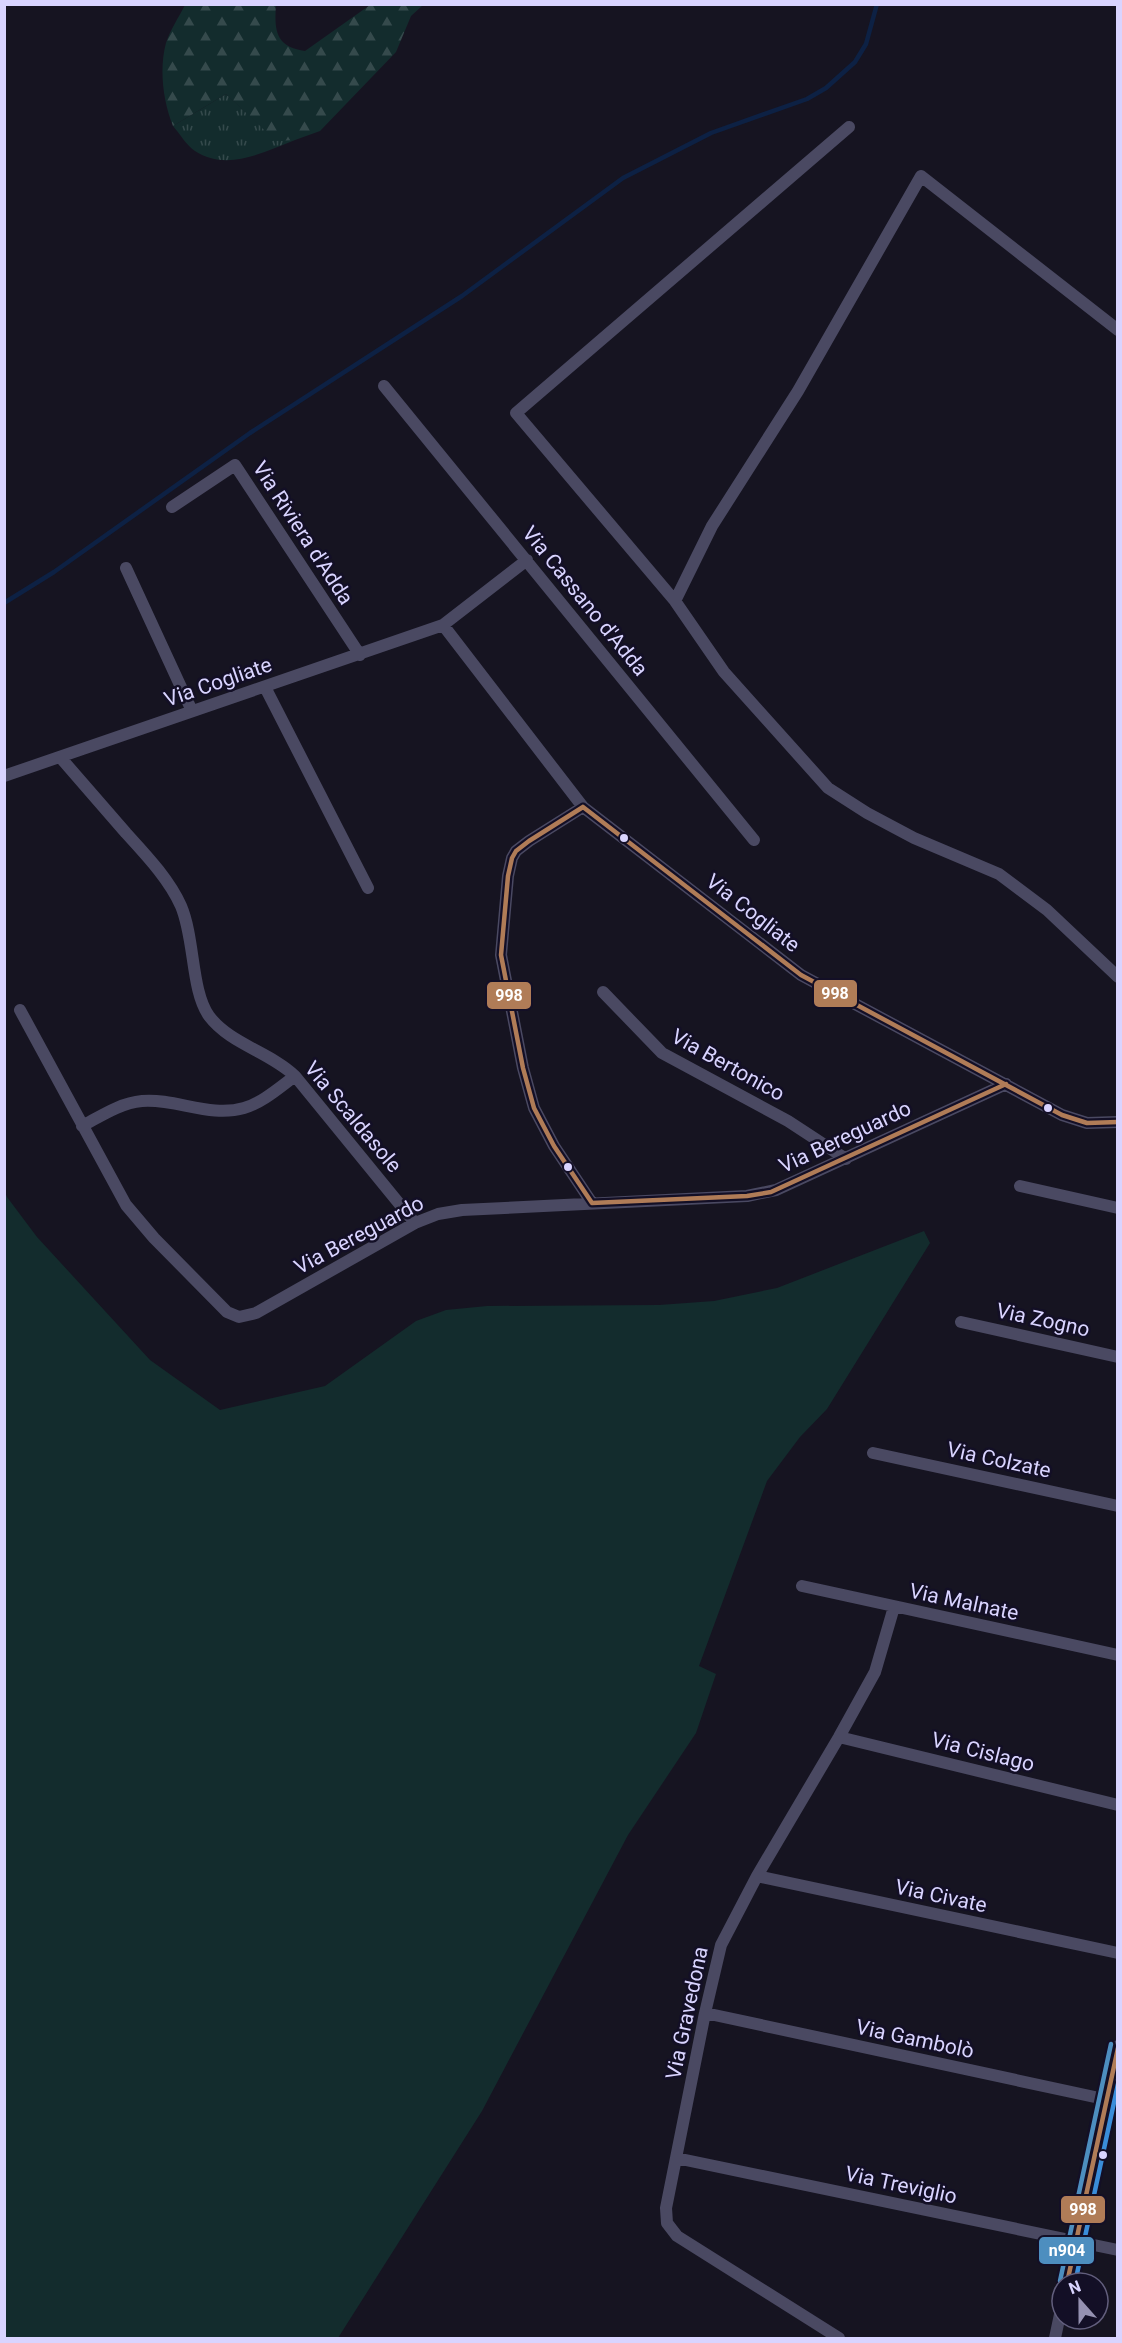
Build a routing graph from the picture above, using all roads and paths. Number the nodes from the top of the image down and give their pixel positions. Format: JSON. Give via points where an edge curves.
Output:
{"nodes":[{"id":1,"x":849,"y":127,"type":"dead end"},
{"id":2,"x":1118,"y":330,"type":"edge"},
{"id":3,"x":384,"y":386,"type":"dead end"},
{"id":4,"x":172,"y":507,"type":"dead end"},
{"id":5,"x":527,"y":560,"type":"junction"},
{"id":6,"x":126,"y":568,"type":"dead end"},
{"id":7,"x":675,"y":601,"type":"junction"},
{"id":8,"x":443,"y":625,"type":"junction"},
{"id":9,"x":360,"y":655,"type":"junction"},
{"id":10,"x":265,"y":687,"type":"junction"},
{"id":11,"x":192,"y":711,"type":"junction"},
{"id":12,"x":60,"y":757,"type":"junction"},
{"id":13,"x":4,"y":776,"type":"edge"},
{"id":14,"x":584,"y":807,"type":"junction"},
{"id":15,"x":754,"y":840,"type":"dead end"},
{"id":16,"x":368,"y":888,"type":"dead end"},
{"id":17,"x":1118,"y":976,"type":"edge"},
{"id":18,"x":603,"y":992,"type":"dead end"},
{"id":19,"x":20,"y":1010,"type":"dead end"},
{"id":20,"x":295,"y":1076,"type":"junction"},
{"id":21,"x":1006,"y":1084,"type":"junction"},
{"id":22,"x":1118,"y":1122,"type":"edge"},
{"id":23,"x":82,"y":1126,"type":"junction"},
{"id":24,"x":846,"y":1159,"type":"junction"},
{"id":25,"x":1020,"y":1186,"type":"dead end"},
{"id":26,"x":592,"y":1203,"type":"junction"},
{"id":27,"x":1118,"y":1208,"type":"edge"},
{"id":28,"x":415,"y":1223,"type":"junction"},
{"id":29,"x":961,"y":1322,"type":"dead end"},
{"id":30,"x":1118,"y":1357,"type":"edge"},
{"id":31,"x":873,"y":1453,"type":"dead end"},
{"id":32,"x":1118,"y":1506,"type":"edge"},
{"id":33,"x":802,"y":1586,"type":"dead end"},
{"id":34,"x":894,"y":1607,"type":"junction"},
{"id":35,"x":1118,"y":1655,"type":"edge"},
{"id":36,"x":839,"y":1737,"type":"junction"},
{"id":37,"x":1118,"y":1805,"type":"edge"},
{"id":38,"x":757,"y":1876,"type":"junction"},
{"id":39,"x":1118,"y":1953,"type":"edge"},
{"id":40,"x":705,"y":2013,"type":"junction"},
{"id":41,"x":1118,"y":2046,"type":"edge"},
{"id":42,"x":1112,"y":2101,"type":"edge"},
{"id":43,"x":676,"y":2158,"type":"junction"},
{"id":44,"x":1076,"y":2242,"type":"junction"},
{"id":45,"x":1118,"y":2250,"type":"edge"},
{"id":46,"x":1070,"y":2271,"type":"edge"},
{"id":47,"x":839,"y":2338,"type":"edge"}],
"edges":[{"from":1,"to":7,"type":"street","via":[[516,413]]},
{"from":2,"to":7,"type":"street","via":[[921,176],[798,391],[712,526]]},
{"from":3,"to":5,"type":"street","name":"Via Cassano d'Adda"},
{"from":4,"to":9,"type":"street","name":"Via Riviera d'Adda","via":[[235,465]]},
{"from":5,"to":8,"type":"street","name":"Via Cogliate"},
{"from":5,"to":15,"type":"street","name":"Via Cassano d'Adda"},
{"from":6,"to":11,"type":"street"},
{"from":7,"to":17,"type":"street","via":[[724,672],[828,788],[914,838],[999,874],[1047,910]]},
{"from":8,"to":9,"type":"street","name":"Via Cogliate"},
{"from":8,"to":14,"type":"street","name":"Via Cogliate"},
{"from":9,"to":10,"type":"street","name":"Via Cogliate"},
{"from":10,"to":11,"type":"street","name":"Via Cogliate"},
{"from":10,"to":16,"type":"street"},
{"from":11,"to":12,"type":"street","name":"Via Cogliate"},
{"from":12,"to":13,"type":"street","name":"Via Cogliate"},
{"from":12,"to":20,"type":"street","name":"Via Scaldasole","via":[[144,853],[178,900],[190,935],[198,991],[207,1013],[226,1032]]},
{"from":14,"to":21,"type":"street","name":"Via Cogliate","via":[[801,975]]},
{"from":14,"to":26,"type":"street","via":[[523,845],[512,858],[501,955],[534,1108]]},
{"from":18,"to":24,"type":"street","name":"Via Bertonico","via":[[662,1053],[788,1121]]},
{"from":19,"to":23,"type":"street","name":"Via Bereguardo"},
{"from":20,"to":23,"type":"street","via":[[243,1109],[223,1111],[140,1101],[122,1105]]},
{"from":20,"to":28,"type":"street","name":"Via Scaldasole"},
{"from":21,"to":22,"type":"street","name":"Via Cogliate","via":[[1074,1120]]},
{"from":21,"to":24,"type":"street","name":"Via Bereguardo"},
{"from":23,"to":28,"type":"street","name":"Via Bereguardo","via":[[121,1197],[140,1222],[227,1312],[239,1317],[256,1313]]},
{"from":24,"to":26,"type":"street","name":"Via Bereguardo","via":[[761,1195]]},
{"from":25,"to":27,"type":"street"},
{"from":26,"to":28,"type":"street","name":"Via Bereguardo","via":[[455,1210]]},
{"from":29,"to":30,"type":"street","name":"Via Zogno"},
{"from":31,"to":32,"type":"street","name":"Via Colzate"},
{"from":33,"to":34,"type":"street","name":"Via Malnate"},
{"from":34,"to":35,"type":"street","name":"Via Malnate"},
{"from":34,"to":36,"type":"street","name":"Via Gravedona","via":[[875,1672]]},
{"from":36,"to":37,"type":"street","name":"Via Cislago"},
{"from":36,"to":38,"type":"street","name":"Via Gravedona"},
{"from":38,"to":39,"type":"street","name":"Via Civate"},
{"from":38,"to":40,"type":"street","name":"Via Gravedona","via":[[721,1945]]},
{"from":40,"to":42,"type":"street","name":"Via Gambolò"},
{"from":40,"to":43,"type":"street","name":"Via Gravedona"},
{"from":41,"to":42,"type":"street"},
{"from":42,"to":44,"type":"street"},
{"from":43,"to":44,"type":"street","name":"Via Treviglio"},
{"from":43,"to":47,"type":"street","name":"Via Gravedona","via":[[665,2213],[673,2233]]},
{"from":44,"to":45,"type":"street","name":"Via Treviglio"},
{"from":44,"to":46,"type":"street"}]}
